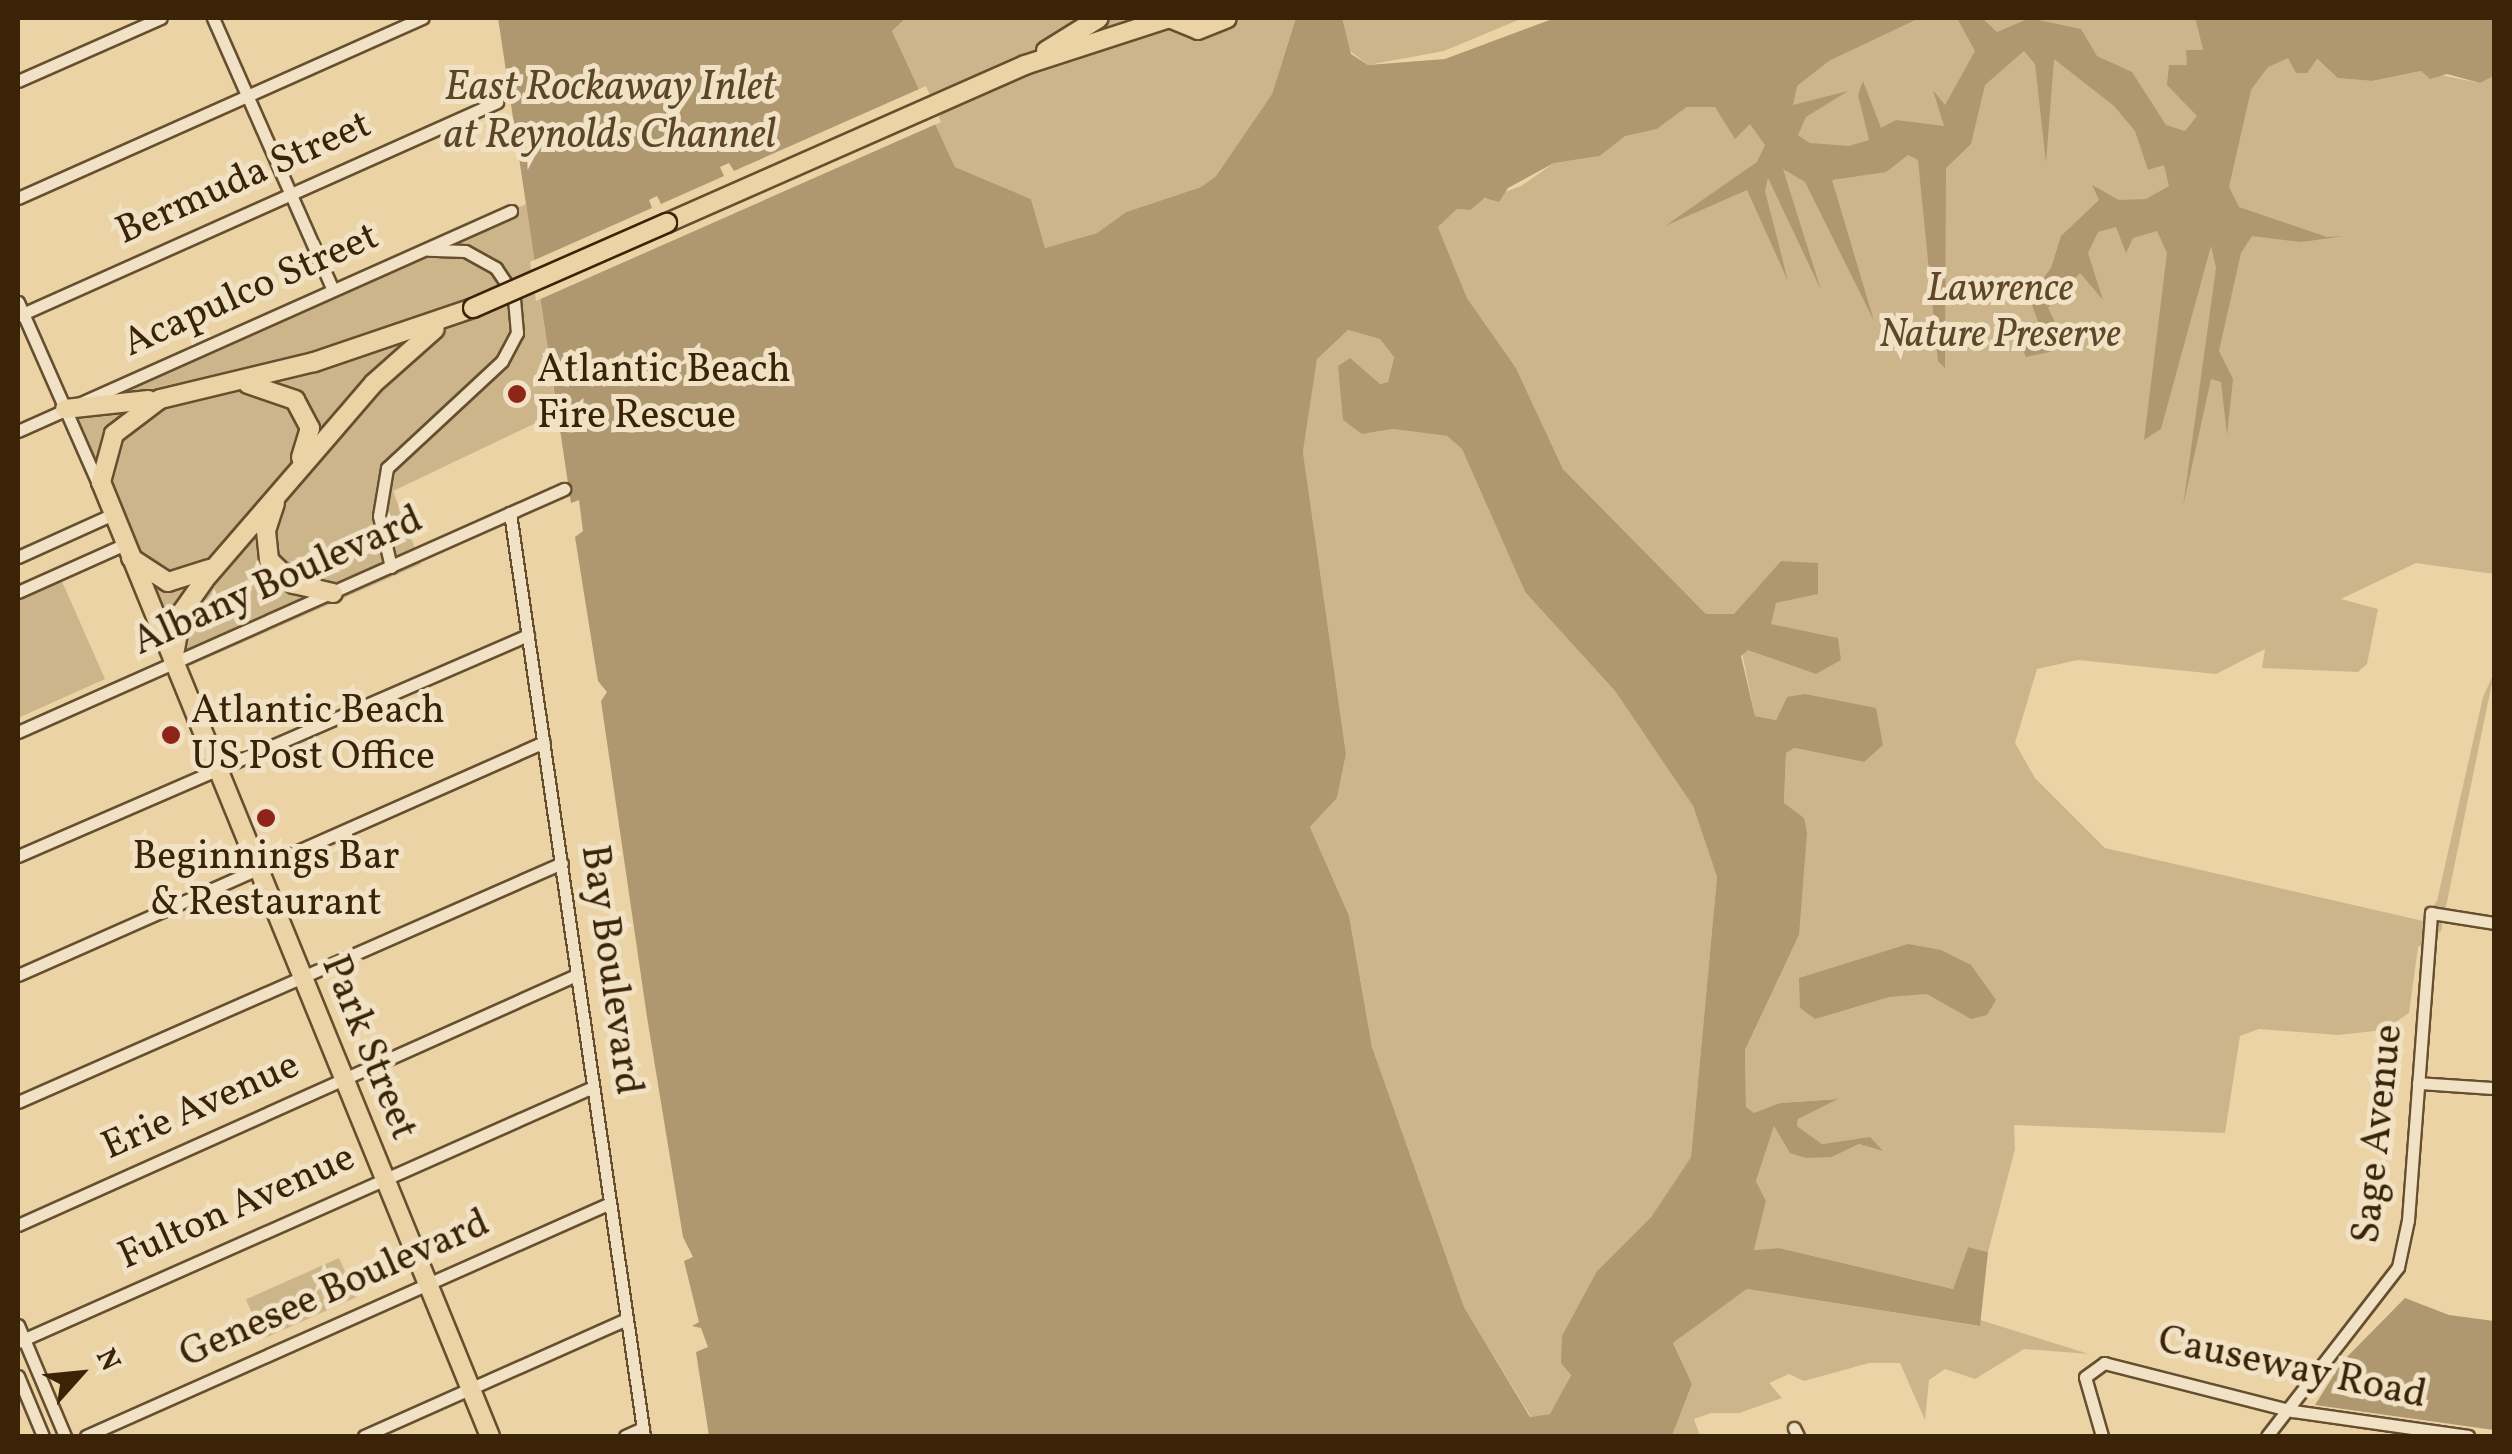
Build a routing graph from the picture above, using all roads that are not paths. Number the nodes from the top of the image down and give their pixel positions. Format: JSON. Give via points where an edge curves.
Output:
{"nodes":[{"id":1,"x":161,"y":18,"type":"edge"},
{"id":2,"x":214,"y":18,"type":"edge"},
{"id":3,"x":423,"y":18,"type":"edge"},
{"id":4,"x":1099,"y":18,"type":"edge"},
{"id":5,"x":1170,"y":18,"type":"edge"},
{"id":6,"x":1208,"y":18,"type":"edge"},
{"id":7,"x":1227,"y":18,"type":"edge"},
{"id":8,"x":1024,"y":64,"type":"junction"},
{"id":9,"x":18,"y":81,"type":"edge"},
{"id":10,"x":248,"y":96,"type":"junction"},
{"id":11,"x":497,"y":102,"type":"dead end"},
{"id":12,"x":291,"y":194,"type":"junction"},
{"id":13,"x":18,"y":198,"type":"edge"},
{"id":14,"x":511,"y":211,"type":"dead end"},
{"id":15,"x":420,"y":251,"type":"junction"},
{"id":16,"x":333,"y":290,"type":"junction"},
{"id":17,"x":19,"y":310,"type":"edge"},
{"id":18,"x":449,"y":318,"type":"junction"},
{"id":19,"x":233,"y":384,"type":"junction"},
{"id":20,"x":160,"y":399,"type":"junction"},
{"id":21,"x":65,"y":409,"type":"junction"},
{"id":22,"x":18,"y":431,"type":"edge"},
{"id":23,"x":294,"y":472,"type":"junction"},
{"id":24,"x":564,"y":489,"type":"dead end"},
{"id":25,"x":278,"y":493,"type":"junction"},
{"id":26,"x":510,"y":513,"type":"junction"},
{"id":27,"x":110,"y":514,"type":"junction"},
{"id":28,"x":123,"y":545,"type":"junction"},
{"id":29,"x":227,"y":554,"type":"junction"},
{"id":30,"x":18,"y":557,"type":"edge"},
{"id":31,"x":391,"y":567,"type":"junction"},
{"id":32,"x":18,"y":592,"type":"edge"},
{"id":33,"x":333,"y":593,"type":"junction"},
{"id":34,"x":528,"y":635,"type":"junction"},
{"id":35,"x":173,"y":665,"type":"junction"},
{"id":36,"x":18,"y":732,"type":"edge"},
{"id":37,"x":544,"y":742,"type":"junction"},
{"id":38,"x":214,"y":766,"type":"junction"},
{"id":39,"x":18,"y":856,"type":"edge"},
{"id":40,"x":562,"y":863,"type":"junction"},
{"id":41,"x":256,"y":867,"type":"junction"},
{"id":42,"x":2494,"y":923,"type":"edge"},
{"id":43,"x":18,"y":975,"type":"edge"},
{"id":44,"x":301,"y":976,"type":"junction"},
{"id":45,"x":576,"y":976,"type":"junction"},
{"id":46,"x":344,"y":1079,"type":"junction"},
{"id":47,"x":2418,"y":1083,"type":"junction"},
{"id":48,"x":593,"y":1087,"type":"junction"},
{"id":49,"x":2494,"y":1088,"type":"edge"},
{"id":50,"x":18,"y":1102,"type":"edge"},
{"id":51,"x":384,"y":1178,"type":"junction"},
{"id":52,"x":610,"y":1203,"type":"junction"},
{"id":53,"x":18,"y":1225,"type":"edge"},
{"id":54,"x":428,"y":1285,"type":"junction"},
{"id":55,"x":627,"y":1318,"type":"junction"},
{"id":56,"x":18,"y":1325,"type":"edge"},
{"id":57,"x":20,"y":1340,"type":"edge"},
{"id":58,"x":18,"y":1376,"type":"edge"},
{"id":59,"x":471,"y":1389,"type":"junction"},
{"id":60,"x":2293,"y":1410,"type":"junction"},
{"id":61,"x":643,"y":1432,"type":"edge"},
{"id":62,"x":43,"y":1436,"type":"edge"},
{"id":63,"x":65,"y":1436,"type":"edge"},
{"id":64,"x":86,"y":1436,"type":"edge"},
{"id":65,"x":364,"y":1436,"type":"edge"},
{"id":66,"x":490,"y":1436,"type":"edge"},
{"id":67,"x":625,"y":1436,"type":"edge"},
{"id":68,"x":2102,"y":1436,"type":"edge"},
{"id":69,"x":2267,"y":1436,"type":"edge"},
{"id":70,"x":2468,"y":1436,"type":"edge"}],
"edges":[{"from":1,"to":9,"type":"street"},
{"from":2,"to":10,"type":"street"},
{"from":3,"to":10,"type":"street"},
{"from":4,"to":8,"type":"highway"},
{"from":5,"to":6,"type":"highway"},
{"from":5,"to":7,"type":"highway","via":[[1198,30]]},
{"from":5,"to":8,"type":"highway"},
{"from":8,"to":18,"type":"highway","bridge":true},
{"from":10,"to":12,"type":"street"},
{"from":10,"to":13,"type":"street"},
{"from":11,"to":12,"type":"street","name":"Bermuda Street"},
{"from":12,"to":16,"type":"street"},
{"from":12,"to":17,"type":"street","name":"Bermuda Street"},
{"from":14,"to":15,"type":"street","name":"Acapulco Street"},
{"from":15,"to":16,"type":"street","name":"Acapulco Street"},
{"from":15,"to":31,"type":"street","via":[[477,255],[496,268],[514,295],[515,341],[387,468],[379,516]]},
{"from":16,"to":21,"type":"street","name":"Acapulco Street"},
{"from":17,"to":21,"type":"street","name":"Park Street"},
{"from":18,"to":19,"type":"highway"},
{"from":18,"to":23,"type":"highway","via":[[374,382]]},
{"from":19,"to":20,"type":"highway"},
{"from":19,"to":23,"type":"highway","via":[[280,390],[305,414],[307,444]]},
{"from":20,"to":21,"type":"highway"},
{"from":20,"to":27,"type":"highway","via":[[130,416],[108,445],[101,482]]},
{"from":21,"to":22,"type":"street","name":"Acapulco Street"},
{"from":21,"to":27,"type":"street","name":"Park Street"},
{"from":23,"to":25,"type":"highway"},
{"from":24,"to":26,"type":"street","name":"Albany Boulevard"},
{"from":25,"to":29,"type":"highway"},
{"from":25,"to":33,"type":"highway","via":[[266,531],[269,560],[302,588]]},
{"from":26,"to":31,"type":"street","name":"Albany Boulevard"},
{"from":26,"to":34,"type":"street","name":"Bay Boulevard"},
{"from":27,"to":28,"type":"highway","name":"Park Street"},
{"from":27,"to":30,"type":"street"},
{"from":28,"to":29,"type":"highway","via":[[139,567],[168,582],[204,573]]},
{"from":28,"to":32,"type":"street"},
{"from":28,"to":35,"type":"highway","name":"Park Street"},
{"from":29,"to":35,"type":"highway","via":[[182,612]]},
{"from":31,"to":33,"type":"street","name":"Albany Boulevard"},
{"from":33,"to":35,"type":"street","name":"Albany Boulevard"},
{"from":34,"to":37,"type":"street","name":"Bay Boulevard"},
{"from":34,"to":38,"type":"street"},
{"from":35,"to":36,"type":"street","name":"Albany Boulevard"},
{"from":35,"to":38,"type":"highway","name":"Park Street"},
{"from":37,"to":40,"type":"street","name":"Bay Boulevard"},
{"from":37,"to":41,"type":"street"},
{"from":38,"to":39,"type":"street"},
{"from":38,"to":41,"type":"highway","name":"Park Street"},
{"from":40,"to":44,"type":"street"},
{"from":40,"to":45,"type":"street","name":"Bay Boulevard"},
{"from":41,"to":43,"type":"street"},
{"from":41,"to":44,"type":"highway","name":"Park Street"},
{"from":42,"to":47,"type":"street","name":"Sage Avenue","via":[[2431,913]]},
{"from":44,"to":46,"type":"highway","name":"Park Street"},
{"from":44,"to":50,"type":"street"},
{"from":45,"to":46,"type":"street","name":"Erie Avenue"},
{"from":45,"to":48,"type":"street","name":"Bay Boulevard"},
{"from":46,"to":51,"type":"highway","name":"Park Street"},
{"from":46,"to":53,"type":"street","name":"Erie Avenue"},
{"from":47,"to":49,"type":"street"},
{"from":47,"to":60,"type":"street","name":"Sage Avenue","via":[[2398,1267]]},
{"from":48,"to":51,"type":"street","name":"Fulton Avenue"},
{"from":48,"to":52,"type":"street","name":"Bay Boulevard"},
{"from":51,"to":54,"type":"highway","name":"Park Street"},
{"from":51,"to":57,"type":"street","name":"Fulton Avenue"},
{"from":52,"to":54,"type":"street","name":"Genesee Boulevard"},
{"from":52,"to":55,"type":"street","name":"Bay Boulevard"},
{"from":54,"to":59,"type":"highway","name":"Park Street"},
{"from":54,"to":64,"type":"street","name":"Genesee Boulevard"},
{"from":55,"to":59,"type":"street"},
{"from":55,"to":61,"type":"street","name":"Bay Boulevard"},
{"from":56,"to":57,"type":"street"},
{"from":57,"to":63,"type":"street"},
{"from":58,"to":62,"type":"street"},
{"from":59,"to":65,"type":"street"},
{"from":59,"to":66,"type":"highway","name":"Park Street"},
{"from":60,"to":68,"type":"street","name":"Causeway Road","via":[[2104,1363],[2085,1378]]},
{"from":60,"to":69,"type":"street","name":"Sage Avenue"},
{"from":60,"to":70,"type":"street","name":"Causeway Road"},
{"from":61,"to":67,"type":"street"}]}
